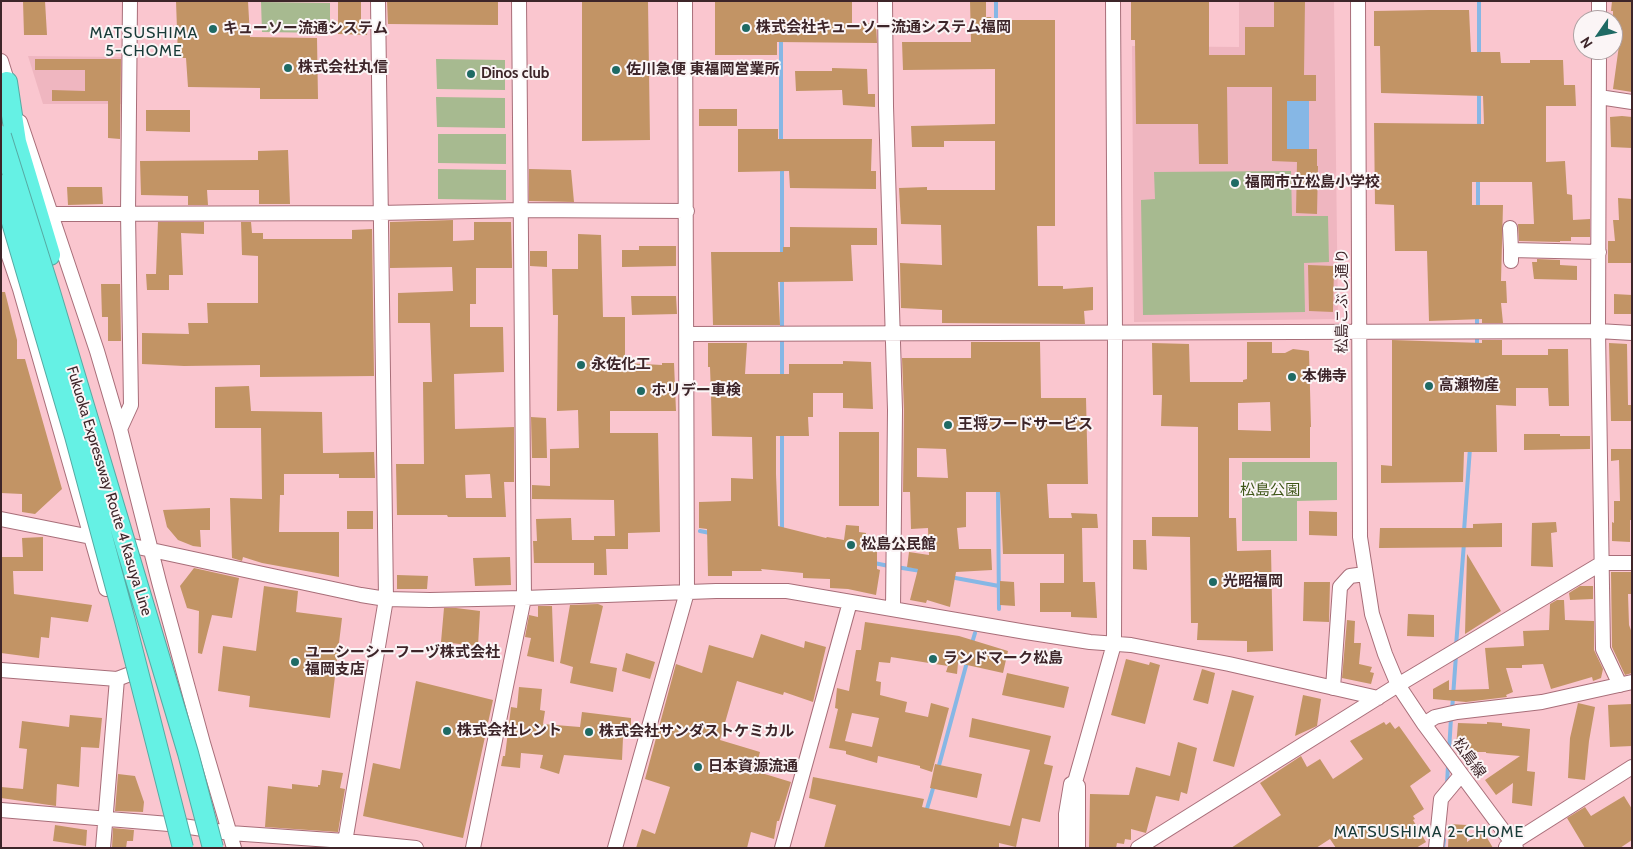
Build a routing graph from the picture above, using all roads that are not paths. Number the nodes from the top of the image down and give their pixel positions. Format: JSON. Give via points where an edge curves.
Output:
{"nodes":[{"id":1,"x":130,"y":1,"type":"edge"},
{"id":2,"x":378,"y":1,"type":"edge"},
{"id":3,"x":519,"y":1,"type":"edge"},
{"id":4,"x":685,"y":1,"type":"edge"},
{"id":5,"x":885,"y":1,"type":"edge"},
{"id":6,"x":1113,"y":1,"type":"edge"},
{"id":7,"x":1358,"y":1,"type":"edge"},
{"id":8,"x":1599,"y":60,"type":"edge"},
{"id":9,"x":1,"y":62,"type":"edge"},
{"id":10,"x":7,"y":82,"type":"junction"},
{"id":11,"x":1599,"y":98,"type":"junction"},
{"id":12,"x":1632,"y":102,"type":"edge"},
{"id":13,"x":1,"y":136,"type":"edge"},
{"id":14,"x":1,"y":185,"type":"edge"},
{"id":15,"x":521,"y":210,"type":"junction"},
{"id":16,"x":687,"y":211,"type":"junction"},
{"id":17,"x":128,"y":213,"type":"junction"},
{"id":18,"x":379,"y":213,"type":"junction"},
{"id":19,"x":51,"y":214,"type":"junction"},
{"id":20,"x":1510,"y":228,"type":"dead end"},
{"id":21,"x":1,"y":233,"type":"edge"},
{"id":22,"x":1599,"y":252,"type":"junction"},
{"id":23,"x":1598,"y":331,"type":"junction"},
{"id":24,"x":1359,"y":333,"type":"junction"},
{"id":25,"x":1632,"y":333,"type":"edge"},
{"id":26,"x":687,"y":334,"type":"junction"},
{"id":27,"x":893,"y":334,"type":"junction"},
{"id":28,"x":1115,"y":334,"type":"junction"},
{"id":29,"x":120,"y":429,"type":"junction"},
{"id":30,"x":1,"y":519,"type":"edge"},
{"id":31,"x":91,"y":537,"type":"junction"},
{"id":32,"x":151,"y":550,"type":"junction"},
{"id":33,"x":1602,"y":563,"type":"junction"},
{"id":34,"x":1632,"y":563,"type":"edge"},
{"id":35,"x":1365,"y":574,"type":"junction"},
{"id":36,"x":687,"y":592,"type":"junction"},
{"id":37,"x":524,"y":598,"type":"junction"},
{"id":38,"x":386,"y":599,"type":"junction"},
{"id":39,"x":850,"y":602,"type":"junction"},
{"id":40,"x":893,"y":610,"type":"junction"},
{"id":41,"x":1114,"y":644,"type":"junction"},
{"id":42,"x":1,"y":670,"type":"edge"},
{"id":43,"x":124,"y":676,"type":"junction"},
{"id":44,"x":1626,"y":683,"type":"edge"},
{"id":45,"x":1398,"y":685,"type":"junction"},
{"id":46,"x":1333,"y":688,"type":"junction"},
{"id":47,"x":1378,"y":698,"type":"junction"},
{"id":48,"x":1424,"y":724,"type":"junction"},
{"id":49,"x":148,"y":740,"type":"joint"},
{"id":50,"x":1632,"y":767,"type":"edge"},
{"id":51,"x":1461,"y":775,"type":"junction"},
{"id":52,"x":1075,"y":782,"type":"junction"},
{"id":53,"x":1,"y":810,"type":"edge"},
{"id":54,"x":106,"y":818,"type":"junction"},
{"id":55,"x":177,"y":820,"type":"junction"},
{"id":56,"x":226,"y":840,"type":"edge"},
{"id":57,"x":345,"y":844,"type":"edge"},
{"id":58,"x":1511,"y":846,"type":"edge"},
{"id":59,"x":103,"y":848,"type":"edge"},
{"id":60,"x":176,"y":848,"type":"edge"},
{"id":61,"x":183,"y":848,"type":"edge"},
{"id":62,"x":195,"y":848,"type":"edge"},
{"id":63,"x":213,"y":848,"type":"edge"},
{"id":64,"x":234,"y":848,"type":"edge"},
{"id":65,"x":416,"y":848,"type":"edge"},
{"id":66,"x":473,"y":848,"type":"edge"},
{"id":67,"x":615,"y":848,"type":"edge"},
{"id":68,"x":782,"y":848,"type":"edge"},
{"id":69,"x":1066,"y":848,"type":"edge"},
{"id":70,"x":1078,"y":848,"type":"edge"},
{"id":71,"x":1138,"y":848,"type":"edge"},
{"id":72,"x":1436,"y":848,"type":"edge"}],
"edges":[{"from":1,"to":17,"type":"street"},
{"from":2,"to":18,"type":"street"},
{"from":3,"to":15,"type":"street"},
{"from":4,"to":16,"type":"street"},
{"from":5,"to":27,"type":"street"},
{"from":6,"to":28,"type":"street"},
{"from":7,"to":24,"type":"street","name":"松島こぶし通り"},
{"from":8,"to":11,"type":"street"},
{"from":9,"to":10,"type":"street"},
{"from":10,"to":19,"type":"street"},
{"from":10,"to":56,"type":"highway","via":[[16,142],[196,751]]},
{"from":11,"to":12,"type":"street"},
{"from":11,"to":22,"type":"street"},
{"from":13,"to":63,"type":"highway","name":"Fukuoka Expressway Route 4 Kasuya Line","bridge":true,"via":[[188,754]]},
{"from":14,"to":61,"type":"highway","name":"Fukuoka Expressway Route 4 Kasuya Line","bridge":true,"via":[[75,436]]},
{"from":15,"to":16,"type":"street"},
{"from":15,"to":18,"type":"street"},
{"from":15,"to":37,"type":"street"},
{"from":16,"to":26,"type":"street"},
{"from":17,"to":18,"type":"street"},
{"from":17,"to":19,"type":"street"},
{"from":17,"to":29,"type":"street","via":[[131,405]]},
{"from":18,"to":38,"type":"street"},
{"from":19,"to":29,"type":"street"},
{"from":20,"to":22,"type":"street","via":[[1511,256]]},
{"from":21,"to":31,"type":"street"},
{"from":22,"to":23,"type":"street"},
{"from":23,"to":24,"type":"street"},
{"from":23,"to":25,"type":"street"},
{"from":23,"to":33,"type":"street"},
{"from":24,"to":28,"type":"street"},
{"from":24,"to":35,"type":"street","name":"松島こぶし通り","via":[[1360,537]]},
{"from":26,"to":27,"type":"street"},
{"from":26,"to":36,"type":"street"},
{"from":27,"to":28,"type":"street"},
{"from":27,"to":40,"type":"street"},
{"from":28,"to":41,"type":"street"},
{"from":29,"to":32,"type":"street"},
{"from":30,"to":31,"type":"street"},
{"from":31,"to":32,"type":"street"},
{"from":31,"to":43,"type":"street"},
{"from":32,"to":38,"type":"street"},
{"from":32,"to":56,"type":"street"},
{"from":33,"to":34,"type":"street"},
{"from":33,"to":44,"type":"street","via":[[1603,649]]},
{"from":33,"to":45,"type":"street"},
{"from":35,"to":45,"type":"street","name":"松島こぶし通り","via":[[1372,614]]},
{"from":35,"to":46,"type":"street","via":[[1350,576],[1340,587]]},
{"from":36,"to":37,"type":"street"},
{"from":36,"to":39,"type":"street","via":[[787,591]]},
{"from":36,"to":67,"type":"street"},
{"from":37,"to":38,"type":"street"},
{"from":37,"to":66,"type":"street"},
{"from":38,"to":57,"type":"street"},
{"from":39,"to":40,"type":"street"},
{"from":39,"to":68,"type":"street"},
{"from":40,"to":41,"type":"street"},
{"from":41,"to":46,"type":"street","via":[[1230,664]]},
{"from":41,"to":52,"type":"street"},
{"from":42,"to":43,"type":"street"},
{"from":43,"to":49,"type":"street"},
{"from":43,"to":54,"type":"street"},
{"from":44,"to":48,"type":"street","via":[[1542,702],[1457,712],[1435,717]]},
{"from":45,"to":47,"type":"street"},
{"from":45,"to":48,"type":"street","name":"松島線"},
{"from":46,"to":47,"type":"street"},
{"from":47,"to":71,"type":"street"},
{"from":48,"to":51,"type":"street","name":"松島線"},
{"from":49,"to":55,"type":"highway"},
{"from":50,"to":58,"type":"street"},
{"from":51,"to":58,"type":"street","name":"松島線"},
{"from":51,"to":72,"type":"street","via":[[1441,799]]},
{"from":52,"to":69,"type":"street","via":[[1071,784],[1066,814]]},
{"from":52,"to":70,"type":"street","via":[[1078,784]]},
{"from":53,"to":54,"type":"street"},
{"from":54,"to":55,"type":"street"},
{"from":54,"to":59,"type":"street"},
{"from":55,"to":56,"type":"street"},
{"from":55,"to":60,"type":"street"},
{"from":55,"to":62,"type":"highway"},
{"from":56,"to":57,"type":"street"},
{"from":56,"to":64,"type":"street"},
{"from":57,"to":65,"type":"street"}]}
